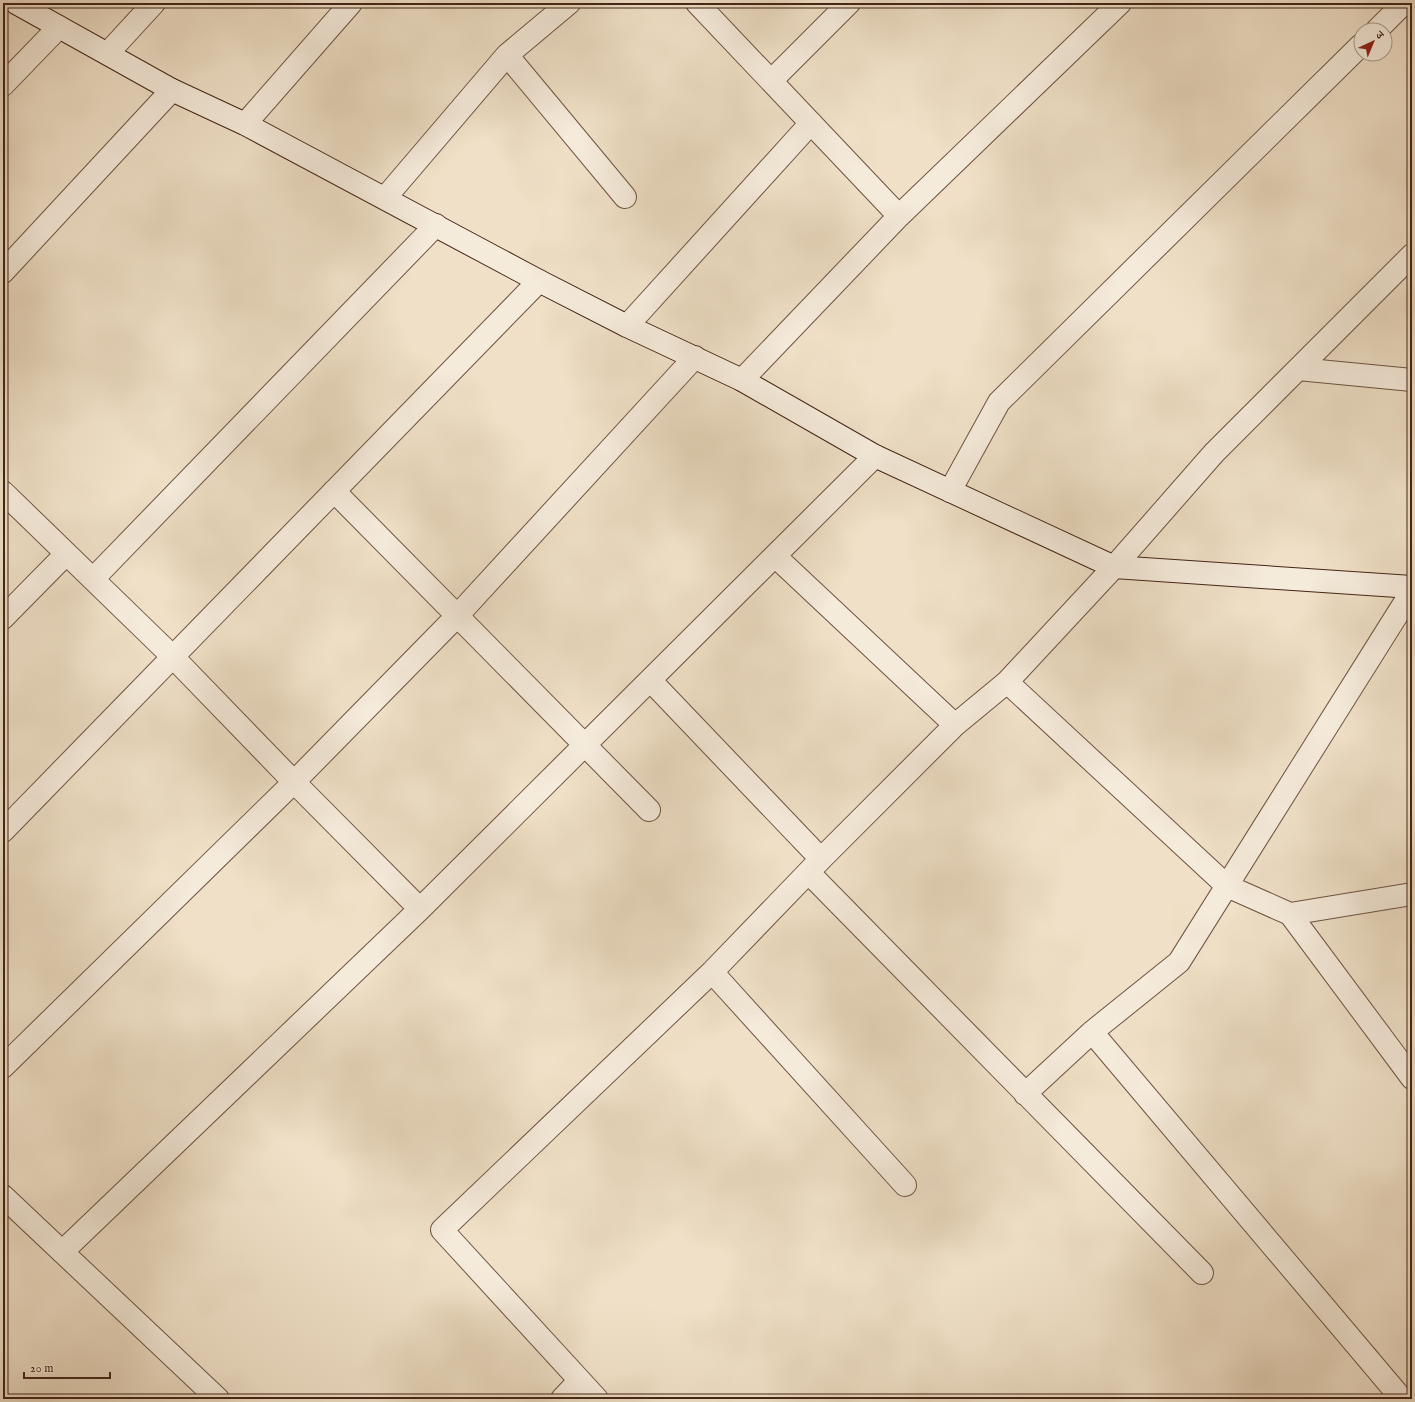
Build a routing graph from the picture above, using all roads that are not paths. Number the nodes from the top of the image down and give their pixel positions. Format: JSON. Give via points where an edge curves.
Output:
{"nodes":[{"id":1,"x":16,"y":3,"type":"edge"},
{"id":2,"x":154,"y":3,"type":"edge"},
{"id":3,"x":351,"y":3,"type":"edge"},
{"id":4,"x":569,"y":3,"type":"edge"},
{"id":5,"x":697,"y":3,"type":"edge"},
{"id":6,"x":849,"y":3,"type":"edge"},
{"id":7,"x":1120,"y":3,"type":"edge"},
{"id":8,"x":1404,"y":3,"type":"edge"},
{"id":9,"x":1385,"y":22,"type":"edge"},
{"id":10,"x":59,"y":27,"type":"junction"},
{"id":11,"x":108,"y":53,"type":"junction"},
{"id":12,"x":1353,"y":54,"type":"edge"},
{"id":13,"x":507,"y":55,"type":"junction"},
{"id":14,"x":771,"y":81,"type":"junction"},
{"id":15,"x":3,"y":85,"type":"edge"},
{"id":16,"x":172,"y":90,"type":"junction"},
{"id":17,"x":811,"y":123,"type":"junction"},
{"id":18,"x":245,"y":124,"type":"junction"},
{"id":19,"x":625,"y":197,"type":"dead end"},
{"id":20,"x":385,"y":198,"type":"junction"},
{"id":21,"x":900,"y":216,"type":"junction"},
{"id":22,"x":436,"y":225,"type":"junction"},
{"id":23,"x":1412,"y":255,"type":"edge"},
{"id":24,"x":3,"y":272,"type":"edge"},
{"id":25,"x":539,"y":281,"type":"junction"},
{"id":26,"x":627,"y":326,"type":"junction"},
{"id":27,"x":695,"y":357,"type":"junction"},
{"id":28,"x":1298,"y":369,"type":"junction"},
{"id":29,"x":742,"y":380,"type":"junction"},
{"id":30,"x":1412,"y":380,"type":"edge"},
{"id":31,"x":875,"y":456,"type":"junction"},
{"id":32,"x":334,"y":491,"type":"junction"},
{"id":33,"x":950,"y":491,"type":"junction"},
{"id":34,"x":3,"y":492,"type":"edge"},
{"id":35,"x":66,"y":554,"type":"junction"},
{"id":36,"x":775,"y":556,"type":"junction"},
{"id":37,"x":1114,"y":567,"type":"junction"},
{"id":38,"x":93,"y":579,"type":"junction"},
{"id":39,"x":1412,"y":587,"type":"edge"},
{"id":40,"x":1412,"y":591,"type":"edge"},
{"id":41,"x":457,"y":616,"type":"junction"},
{"id":42,"x":3,"y":618,"type":"edge"},
{"id":43,"x":172,"y":656,"type":"junction"},
{"id":44,"x":650,"y":680,"type":"junction"},
{"id":45,"x":1007,"y":682,"type":"junction"},
{"id":46,"x":955,"y":725,"type":"junction"},
{"id":47,"x":585,"y":745,"type":"junction"},
{"id":48,"x":294,"y":782,"type":"junction"},
{"id":49,"x":649,"y":810,"type":"dead end"},
{"id":50,"x":3,"y":831,"type":"edge"},
{"id":51,"x":815,"y":866,"type":"junction"},
{"id":52,"x":1227,"y":886,"type":"junction"},
{"id":53,"x":1412,"y":894,"type":"edge"},
{"id":54,"x":420,"y":909,"type":"junction"},
{"id":55,"x":1290,"y":914,"type":"junction"},
{"id":56,"x":712,"y":972,"type":"junction"},
{"id":57,"x":1092,"y":1032,"type":"junction"},
{"id":58,"x":3,"y":1067,"type":"edge"},
{"id":59,"x":1412,"y":1078,"type":"edge"},
{"id":60,"x":1026,"y":1094,"type":"junction"},
{"id":61,"x":906,"y":1185,"type":"dead end"},
{"id":62,"x":3,"y":1196,"type":"edge"},
{"id":63,"x":62,"y":1252,"type":"junction"},
{"id":64,"x":1202,"y":1273,"type":"dead end"},
{"id":65,"x":579,"y":1381,"type":"junction"},
{"id":66,"x":218,"y":1399,"type":"edge"},
{"id":67,"x":562,"y":1399,"type":"edge"},
{"id":68,"x":597,"y":1399,"type":"edge"},
{"id":69,"x":1402,"y":1399,"type":"edge"}],
"edges":[{"from":1,"to":10,"type":"street"},
{"from":2,"to":11,"type":"street"},
{"from":3,"to":18,"type":"street"},
{"from":4,"to":13,"type":"street"},
{"from":5,"to":14,"type":"street"},
{"from":6,"to":14,"type":"street"},
{"from":7,"to":21,"type":"street"},
{"from":8,"to":9,"type":"street"},
{"from":10,"to":11,"type":"street"},
{"from":10,"to":15,"type":"street"},
{"from":11,"to":16,"type":"street"},
{"from":12,"to":33,"type":"street","via":[[999,402]]},
{"from":13,"to":19,"type":"street"},
{"from":13,"to":20,"type":"street"},
{"from":14,"to":17,"type":"street"},
{"from":16,"to":18,"type":"street"},
{"from":16,"to":24,"type":"street"},
{"from":17,"to":21,"type":"street"},
{"from":17,"to":26,"type":"street"},
{"from":18,"to":20,"type":"street"},
{"from":20,"to":22,"type":"street"},
{"from":21,"to":29,"type":"street"},
{"from":22,"to":25,"type":"street"},
{"from":22,"to":38,"type":"street"},
{"from":23,"to":28,"type":"street"},
{"from":25,"to":26,"type":"street"},
{"from":25,"to":32,"type":"street"},
{"from":26,"to":27,"type":"street"},
{"from":27,"to":29,"type":"street"},
{"from":27,"to":41,"type":"street"},
{"from":28,"to":30,"type":"street"},
{"from":28,"to":37,"type":"street","via":[[1214,453]]},
{"from":29,"to":31,"type":"street"},
{"from":31,"to":33,"type":"street"},
{"from":31,"to":36,"type":"street"},
{"from":32,"to":41,"type":"street"},
{"from":32,"to":43,"type":"street"},
{"from":33,"to":37,"type":"street"},
{"from":34,"to":35,"type":"street"},
{"from":35,"to":38,"type":"street"},
{"from":35,"to":42,"type":"street"},
{"from":36,"to":44,"type":"street"},
{"from":36,"to":46,"type":"street"},
{"from":37,"to":39,"type":"street"},
{"from":37,"to":45,"type":"street"},
{"from":38,"to":43,"type":"street"},
{"from":40,"to":52,"type":"street"},
{"from":41,"to":47,"type":"street"},
{"from":41,"to":48,"type":"street"},
{"from":43,"to":48,"type":"street"},
{"from":43,"to":50,"type":"street"},
{"from":44,"to":47,"type":"street"},
{"from":44,"to":51,"type":"street"},
{"from":45,"to":46,"type":"street"},
{"from":45,"to":52,"type":"street"},
{"from":46,"to":51,"type":"street"},
{"from":47,"to":49,"type":"street"},
{"from":47,"to":54,"type":"street"},
{"from":48,"to":54,"type":"street"},
{"from":48,"to":58,"type":"street"},
{"from":51,"to":56,"type":"street"},
{"from":51,"to":60,"type":"street"},
{"from":52,"to":55,"type":"street"},
{"from":52,"to":57,"type":"street","via":[[1179,962]]},
{"from":53,"to":55,"type":"street"},
{"from":54,"to":63,"type":"street"},
{"from":55,"to":59,"type":"street"},
{"from":56,"to":61,"type":"street"},
{"from":56,"to":65,"type":"street","via":[[442,1230]]},
{"from":57,"to":60,"type":"street"},
{"from":57,"to":69,"type":"street"},
{"from":60,"to":64,"type":"street"},
{"from":62,"to":63,"type":"street"},
{"from":63,"to":66,"type":"street"},
{"from":65,"to":67,"type":"street"},
{"from":65,"to":68,"type":"street"}]}
